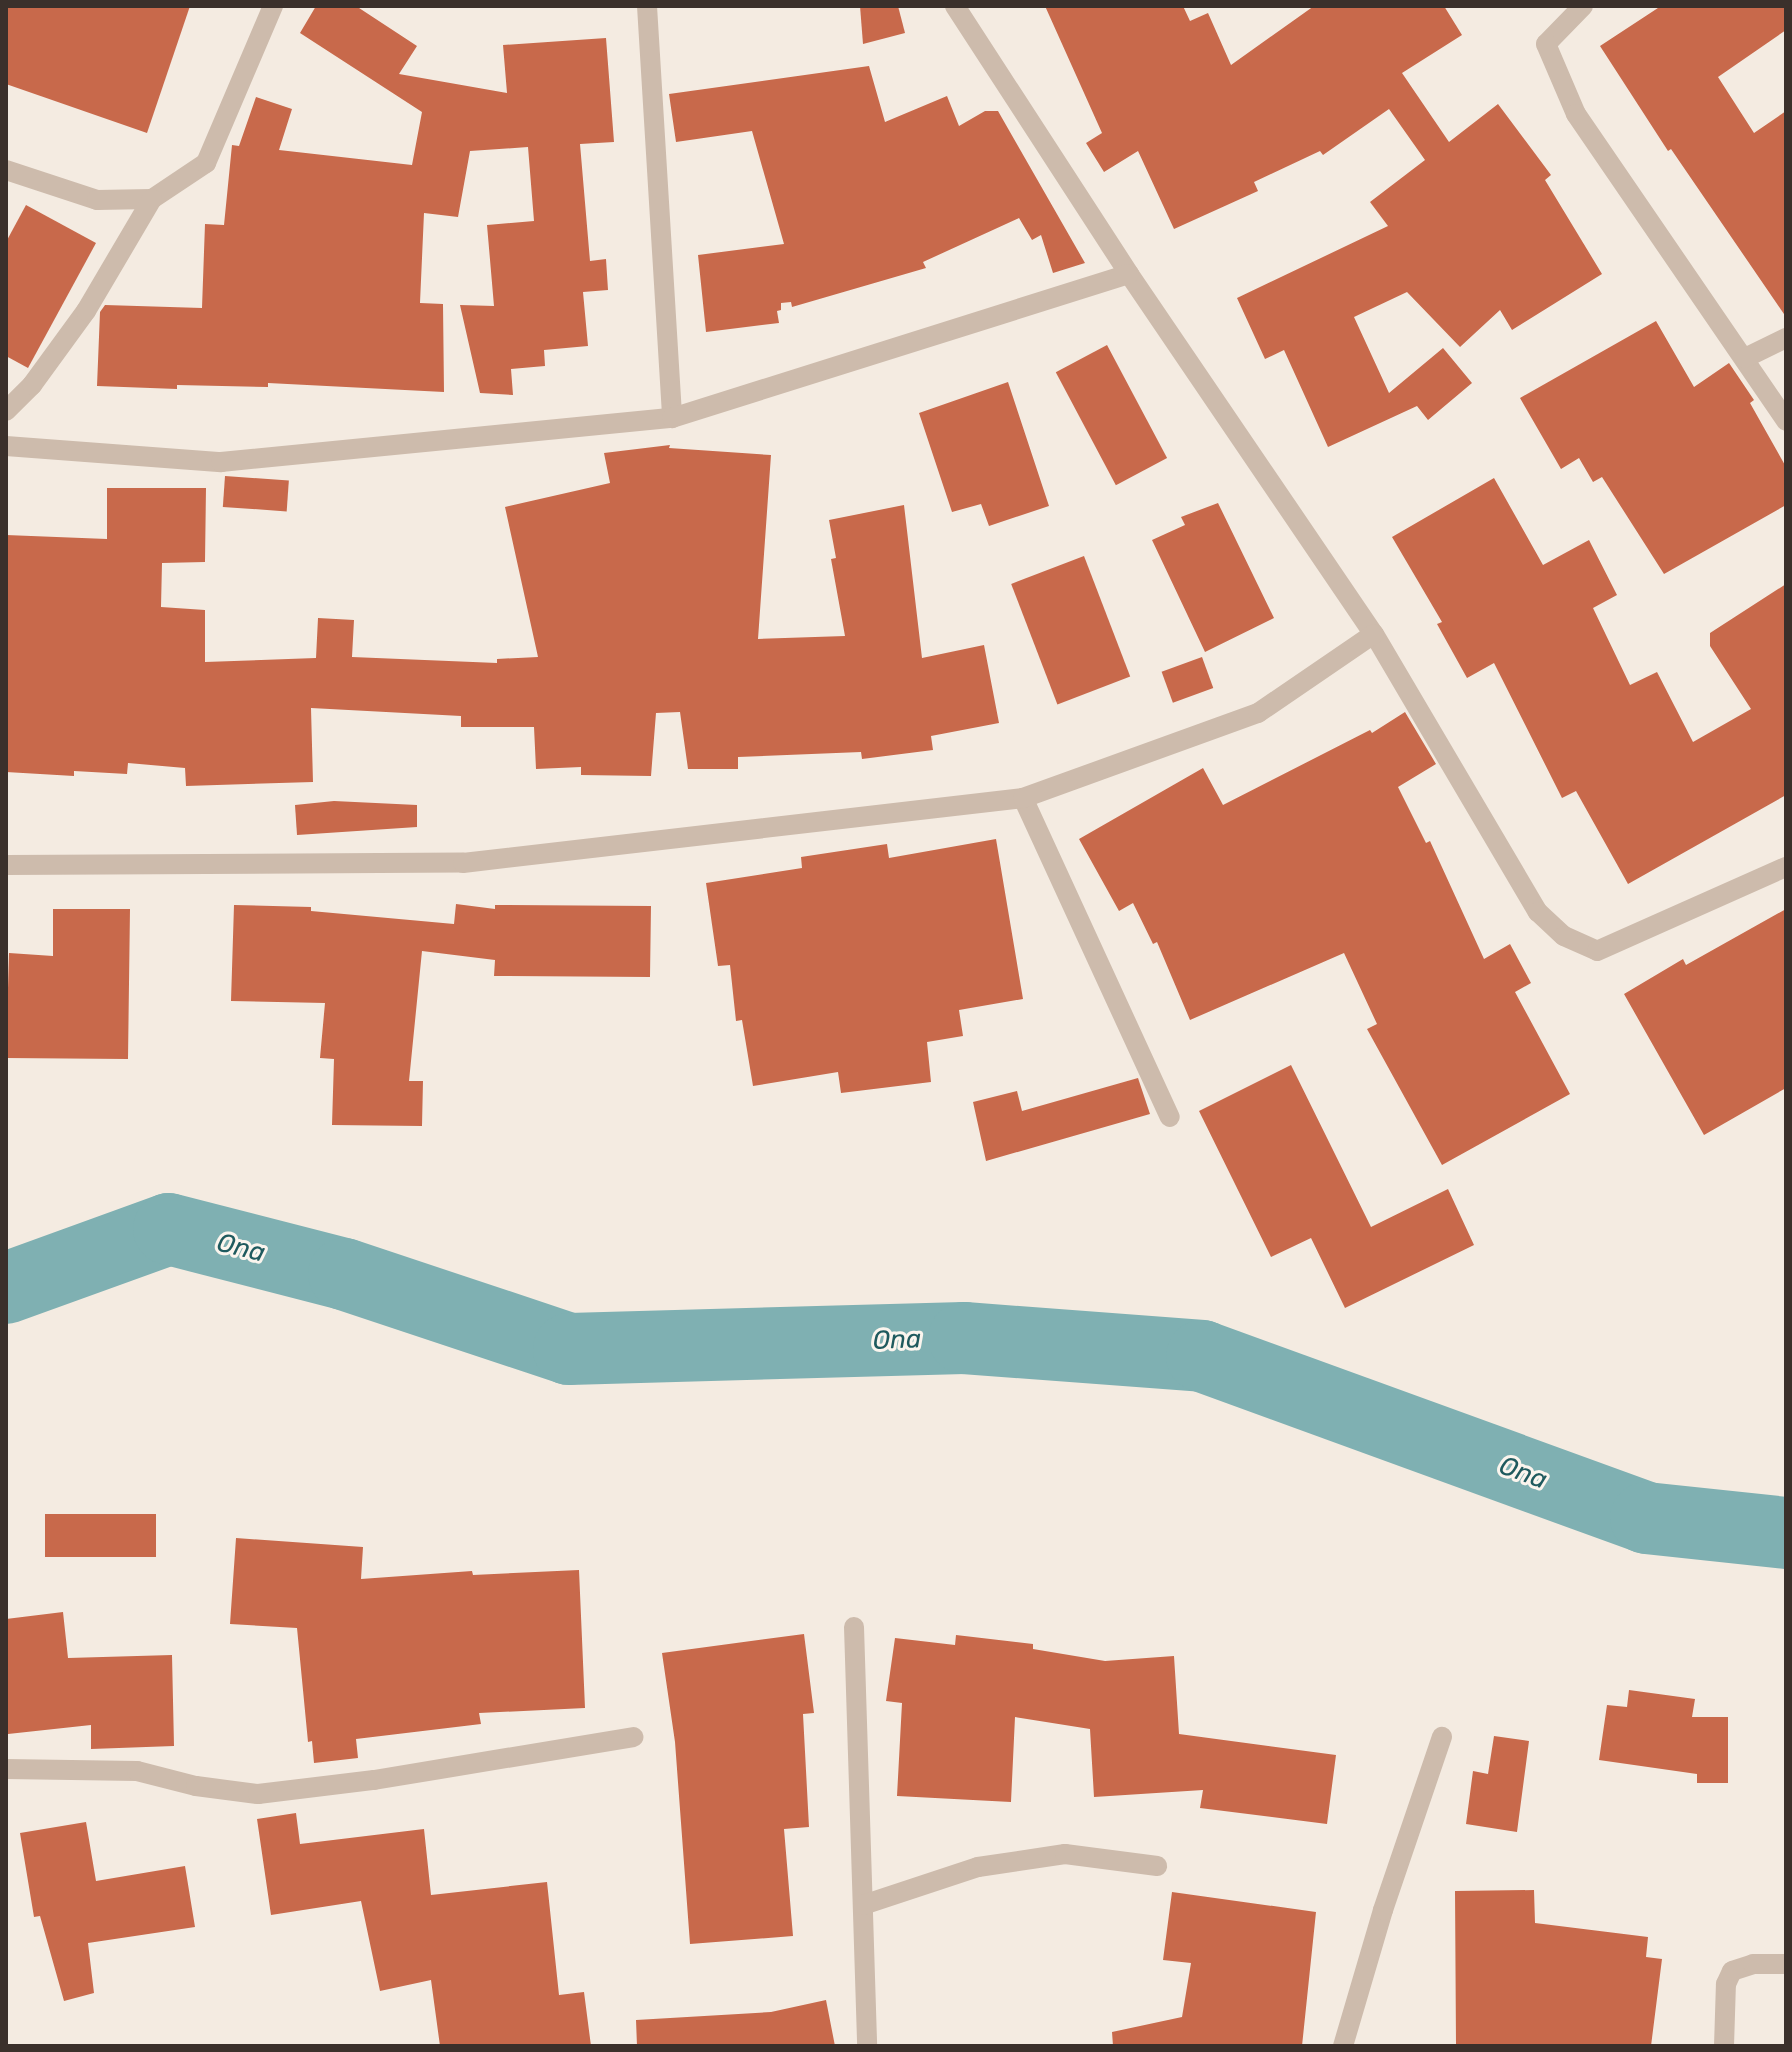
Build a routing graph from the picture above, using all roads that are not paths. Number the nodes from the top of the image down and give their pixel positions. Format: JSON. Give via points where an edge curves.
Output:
{"nodes":[{"id":1,"x":273,"y":6,"type":"edge"},
{"id":2,"x":647,"y":6,"type":"edge"},
{"id":3,"x":955,"y":6,"type":"edge"},
{"id":4,"x":1583,"y":6,"type":"edge"},
{"id":5,"x":6,"y":170,"type":"edge"},
{"id":6,"x":152,"y":199,"type":"junction"},
{"id":7,"x":1129,"y":274,"type":"junction"},
{"id":8,"x":1786,"y":338,"type":"edge"},
{"id":9,"x":1745,"y":358,"type":"junction"},
{"id":10,"x":6,"y":411,"type":"edge"},
{"id":11,"x":672,"y":418,"type":"junction"},
{"id":12,"x":1786,"y":421,"type":"edge"},
{"id":13,"x":6,"y":446,"type":"edge"},
{"id":14,"x":1374,"y":634,"type":"junction"},
{"id":15,"x":1023,"y":798,"type":"junction"},
{"id":16,"x":6,"y":865,"type":"edge"},
{"id":17,"x":1786,"y":867,"type":"edge"},
{"id":18,"x":1170,"y":1117,"type":"dead end"},
{"id":19,"x":854,"y":1627,"type":"dead end"},
{"id":20,"x":633,"y":1737,"type":"dead end"},
{"id":21,"x":1442,"y":1737,"type":"dead end"},
{"id":22,"x":6,"y":1769,"type":"edge"},
{"id":23,"x":1157,"y":1866,"type":"dead end"},
{"id":24,"x":863,"y":1905,"type":"junction"},
{"id":25,"x":1786,"y":1964,"type":"edge"},
{"id":26,"x":867,"y":2046,"type":"edge"},
{"id":27,"x":1343,"y":2046,"type":"edge"},
{"id":28,"x":1724,"y":2046,"type":"edge"}],
"edges":[{"from":1,"to":6,"type":"street","via":[[206,163]]},
{"from":2,"to":11,"type":"street"},
{"from":3,"to":7,"type":"street"},
{"from":4,"to":9,"type":"street","via":[[1546,44],[1576,114]]},
{"from":5,"to":6,"type":"street","via":[[97,200]]},
{"from":6,"to":10,"type":"street","via":[[86,311],[32,385]]},
{"from":7,"to":11,"type":"street"},
{"from":7,"to":14,"type":"street"},
{"from":8,"to":9,"type":"street"},
{"from":9,"to":12,"type":"street"},
{"from":11,"to":13,"type":"street","via":[[221,462]]},
{"from":14,"to":15,"type":"street","via":[[1258,713]]},
{"from":14,"to":17,"type":"street","via":[[1538,912],[1564,936],[1597,951]]},
{"from":15,"to":16,"type":"street","via":[[463,863]]},
{"from":15,"to":18,"type":"street"},
{"from":19,"to":24,"type":"street"},
{"from":20,"to":22,"type":"street","via":[[258,1794],[137,1771]]},
{"from":21,"to":27,"type":"street"},
{"from":23,"to":24,"type":"street","via":[[1065,1854],[978,1867]]},
{"from":24,"to":26,"type":"street"},
{"from":25,"to":28,"type":"street","via":[[1753,1964],[1732,1971],[1726,1984]]}]}
